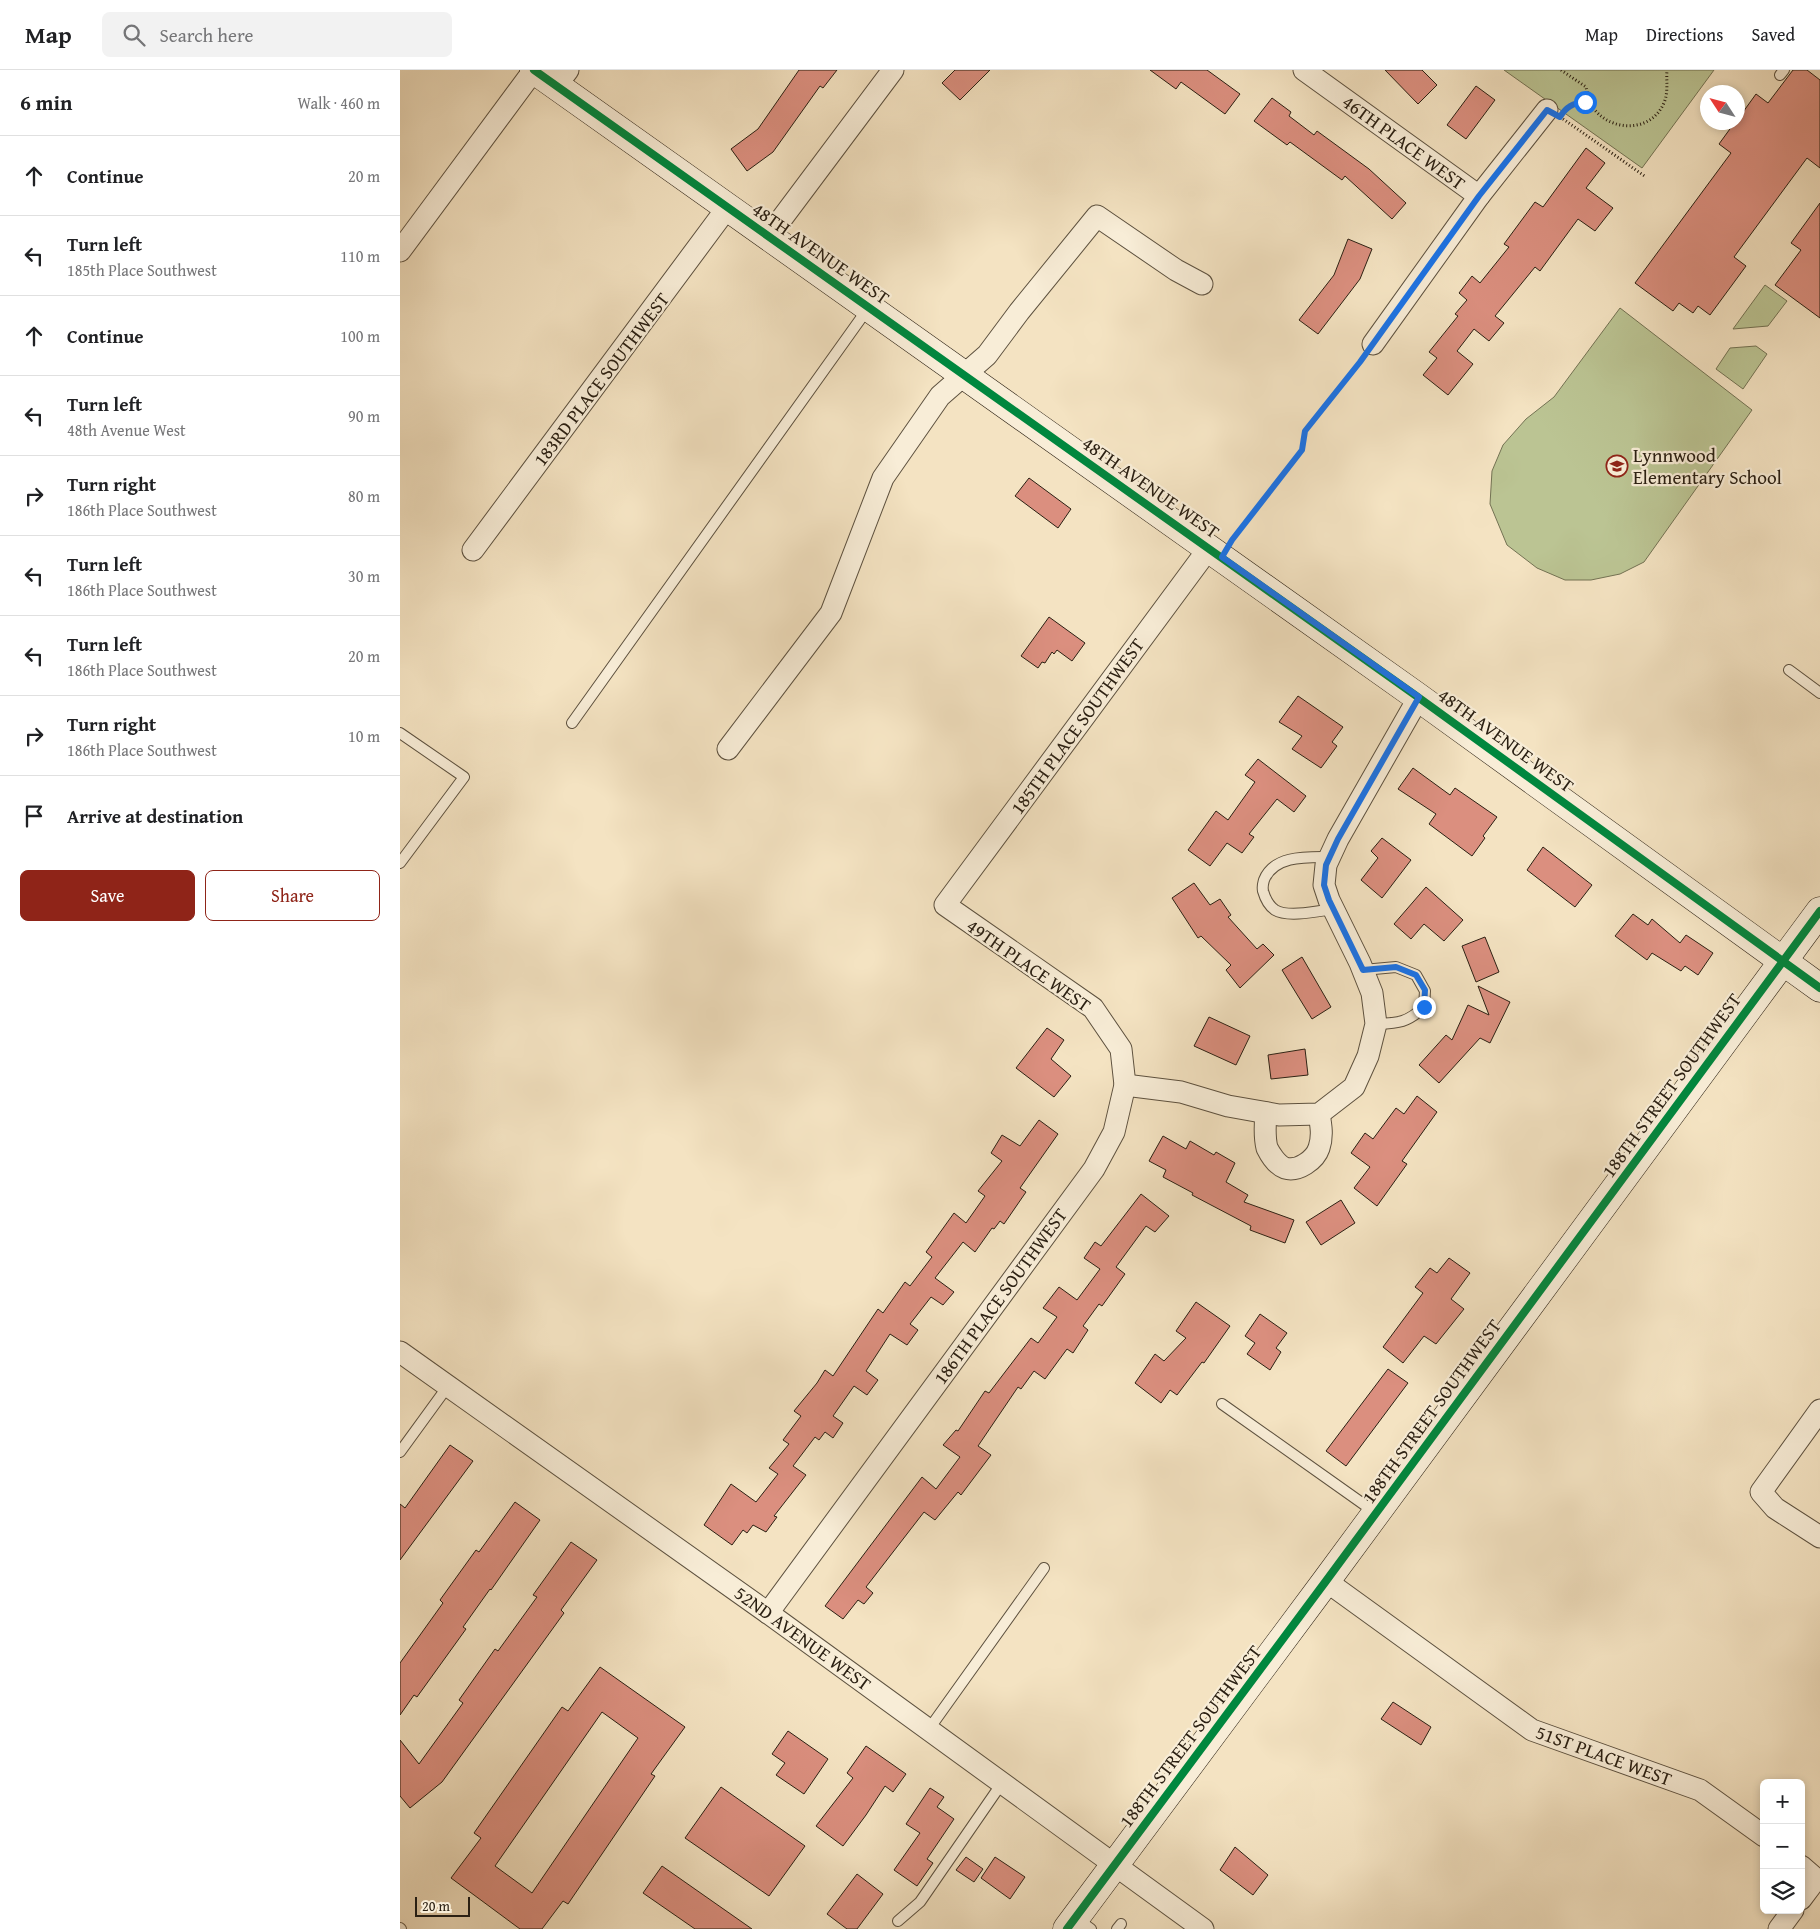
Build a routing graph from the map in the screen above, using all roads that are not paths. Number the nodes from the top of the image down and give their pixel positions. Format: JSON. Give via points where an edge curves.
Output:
{"nodes":[{"id":1,"x":534,"y":70,"type":"edge"},
{"id":2,"x":893,"y":70,"type":"edge"},
{"id":3,"x":1304,"y":70,"type":"edge"},
{"id":4,"x":562,"y":78,"type":"edge"},
{"id":5,"x":1553,"y":113,"type":"road end"},
{"id":6,"x":1479,"y":196,"type":"junction"},
{"id":7,"x":728,"y":208,"type":"junction"},
{"id":8,"x":768,"y":237,"type":"junction"},
{"id":9,"x":400,"y":251,"type":"edge"},
{"id":10,"x":1202,"y":284,"type":"dead end"},
{"id":11,"x":870,"y":306,"type":"junction"},
{"id":12,"x":1373,"y":344,"type":"road end"},
{"id":13,"x":964,"y":374,"type":"junction"},
{"id":14,"x":473,"y":550,"type":"dead end"},
{"id":15,"x":1216,"y":552,"type":"junction"},
{"id":16,"x":1790,"y":670,"type":"dead end"},
{"id":17,"x":1820,"y":693,"type":"edge"},
{"id":18,"x":1419,"y":697,"type":"junction"},
{"id":19,"x":572,"y":723,"type":"dead end"},
{"id":20,"x":400,"y":733,"type":"edge"},
{"id":21,"x":728,"y":749,"type":"dead end"},
{"id":22,"x":1329,"y":857,"type":"junction"},
{"id":23,"x":400,"y":863,"type":"edge"},
{"id":24,"x":945,"y":905,"type":"joint"},
{"id":25,"x":1333,"y":909,"type":"junction"},
{"id":26,"x":1820,"y":911,"type":"edge"},
{"id":27,"x":1782,"y":961,"type":"junction"},
{"id":28,"x":1363,"y":970,"type":"junction"},
{"id":29,"x":1820,"y":988,"type":"edge"},
{"id":30,"x":1376,"y":1024,"type":"junction"},
{"id":31,"x":1125,"y":1085,"type":"junction"},
{"id":32,"x":1266,"y":1113,"type":"junction"},
{"id":33,"x":1319,"y":1114,"type":"junction"},
{"id":34,"x":400,"y":1352,"type":"edge"},
{"id":35,"x":448,"y":1386,"type":"junction"},
{"id":36,"x":1222,"y":1404,"type":"dead end"},
{"id":37,"x":1820,"y":1410,"type":"edge"},
{"id":38,"x":400,"y":1452,"type":"edge"},
{"id":39,"x":1376,"y":1513,"type":"junction"},
{"id":40,"x":1820,"y":1538,"type":"edge"},
{"id":41,"x":1044,"y":1568,"type":"dead end"},
{"id":42,"x":1326,"y":1581,"type":"junction"},
{"id":43,"x":768,"y":1613,"type":"junction"},
{"id":44,"x":929,"y":1728,"type":"junction"},
{"id":45,"x":1002,"y":1783,"type":"junction"},
{"id":46,"x":1760,"y":1833,"type":"edge"},
{"id":47,"x":1114,"y":1866,"type":"junction"},
{"id":48,"x":1805,"y":1869,"type":"edge"},
{"id":49,"x":1805,"y":1894,"type":"edge"},
{"id":50,"x":1790,"y":1914,"type":"edge"},
{"id":51,"x":898,"y":1921,"type":"dead end"},
{"id":52,"x":1078,"y":1925,"type":"edge"},
{"id":53,"x":1202,"y":1929,"type":"edge"},
{"id":54,"x":1779,"y":1929,"type":"edge"}],
"edges":[{"from":1,"to":4,"type":"street","name":"48TH AVENUE WEST"},
{"from":1,"to":9,"type":"street"},
{"from":2,"to":8,"type":"street"},
{"from":3,"to":6,"type":"street","name":"46TH PLACE WEST"},
{"from":4,"to":7,"type":"street","name":"48TH AVENUE WEST"},
{"from":5,"to":6,"type":"street"},
{"from":6,"to":12,"type":"street"},
{"from":7,"to":8,"type":"street","name":"48TH AVENUE WEST"},
{"from":7,"to":14,"type":"street","name":"183RD PLACE SOUTHWEST"},
{"from":8,"to":11,"type":"street","name":"48TH AVENUE WEST"},
{"from":10,"to":13,"type":"street","via":[[1097,216],[987,355]]},
{"from":11,"to":13,"type":"street","name":"48TH AVENUE WEST"},
{"from":11,"to":19,"type":"lane"},
{"from":13,"to":15,"type":"street","name":"48TH AVENUE WEST"},
{"from":13,"to":21,"type":"street","via":[[940,396],[883,478],[831,613]]},
{"from":15,"to":18,"type":"street","name":"48TH AVENUE WEST"},
{"from":15,"to":24,"type":"street","name":"185TH PLACE SOUTHWEST"},
{"from":16,"to":17,"type":"lane"},
{"from":18,"to":22,"type":"street"},
{"from":18,"to":27,"type":"street","name":"48TH AVENUE WEST"},
{"from":20,"to":23,"type":"lane","via":[[464,777]]},
{"from":22,"to":25,"type":"street","via":[[1324,885]]},
{"from":22,"to":25,"type":"lane","via":[[1304,856],[1282,862],[1268,871],[1262,886],[1266,900],[1276,911],[1294,914]]},
{"from":24,"to":31,"type":"street","name":"49TH PLACE WEST","via":[[1093,1008],[1122,1049]]},
{"from":25,"to":28,"type":"street"},
{"from":26,"to":27,"type":"street","name":"188TH STREET SOUTHWEST"},
{"from":27,"to":29,"type":"street","name":"48TH AVENUE WEST"},
{"from":27,"to":39,"type":"street","name":"188TH STREET SOUTHWEST"},
{"from":28,"to":30,"type":"street","via":[[1372,993]]},
{"from":28,"to":30,"type":"lane","via":[[1396,967],[1416,975],[1425,990],[1424,1007],[1412,1018]]},
{"from":30,"to":33,"type":"street","via":[[1368,1056],[1354,1087]]},
{"from":31,"to":32,"type":"street","via":[[1180,1092]]},
{"from":31,"to":43,"type":"street","name":"186TH PLACE SOUTHWEST","via":[[1114,1132],[1094,1169]]},
{"from":32,"to":33,"type":"street"},
{"from":32,"to":33,"type":"street","via":[[1268,1149],[1285,1168],[1298,1167],[1311,1160],[1319,1149],[1322,1132]]},
{"from":34,"to":35,"type":"street","name":"52ND AVENUE WEST"},
{"from":35,"to":38,"type":"lane"},
{"from":35,"to":43,"type":"street","name":"52ND AVENUE WEST"},
{"from":36,"to":39,"type":"lane"},
{"from":37,"to":40,"type":"street","via":[[1761,1492],[1775,1508]]},
{"from":39,"to":42,"type":"street","name":"188TH STREET SOUTHWEST"},
{"from":41,"to":44,"type":"lane"},
{"from":42,"to":46,"type":"street","name":"51ST PLACE WEST","via":[[1532,1730],[1700,1790]]},
{"from":42,"to":47,"type":"street","name":"188TH STREET SOUTHWEST"},
{"from":43,"to":44,"type":"street","name":"52ND AVENUE WEST"},
{"from":44,"to":45,"type":"street","name":"52ND AVENUE WEST"},
{"from":45,"to":47,"type":"street","name":"52ND AVENUE WEST"},
{"from":45,"to":51,"type":"lane","via":[[920,1902]]},
{"from":47,"to":52,"type":"street","name":"188TH STREET SOUTHWEST"},
{"from":47,"to":53,"type":"street","name":"52ND AVENUE WEST"},
{"from":48,"to":49,"type":"street","via":[[1816,1879]]},
{"from":50,"to":54,"type":"street"}]}
